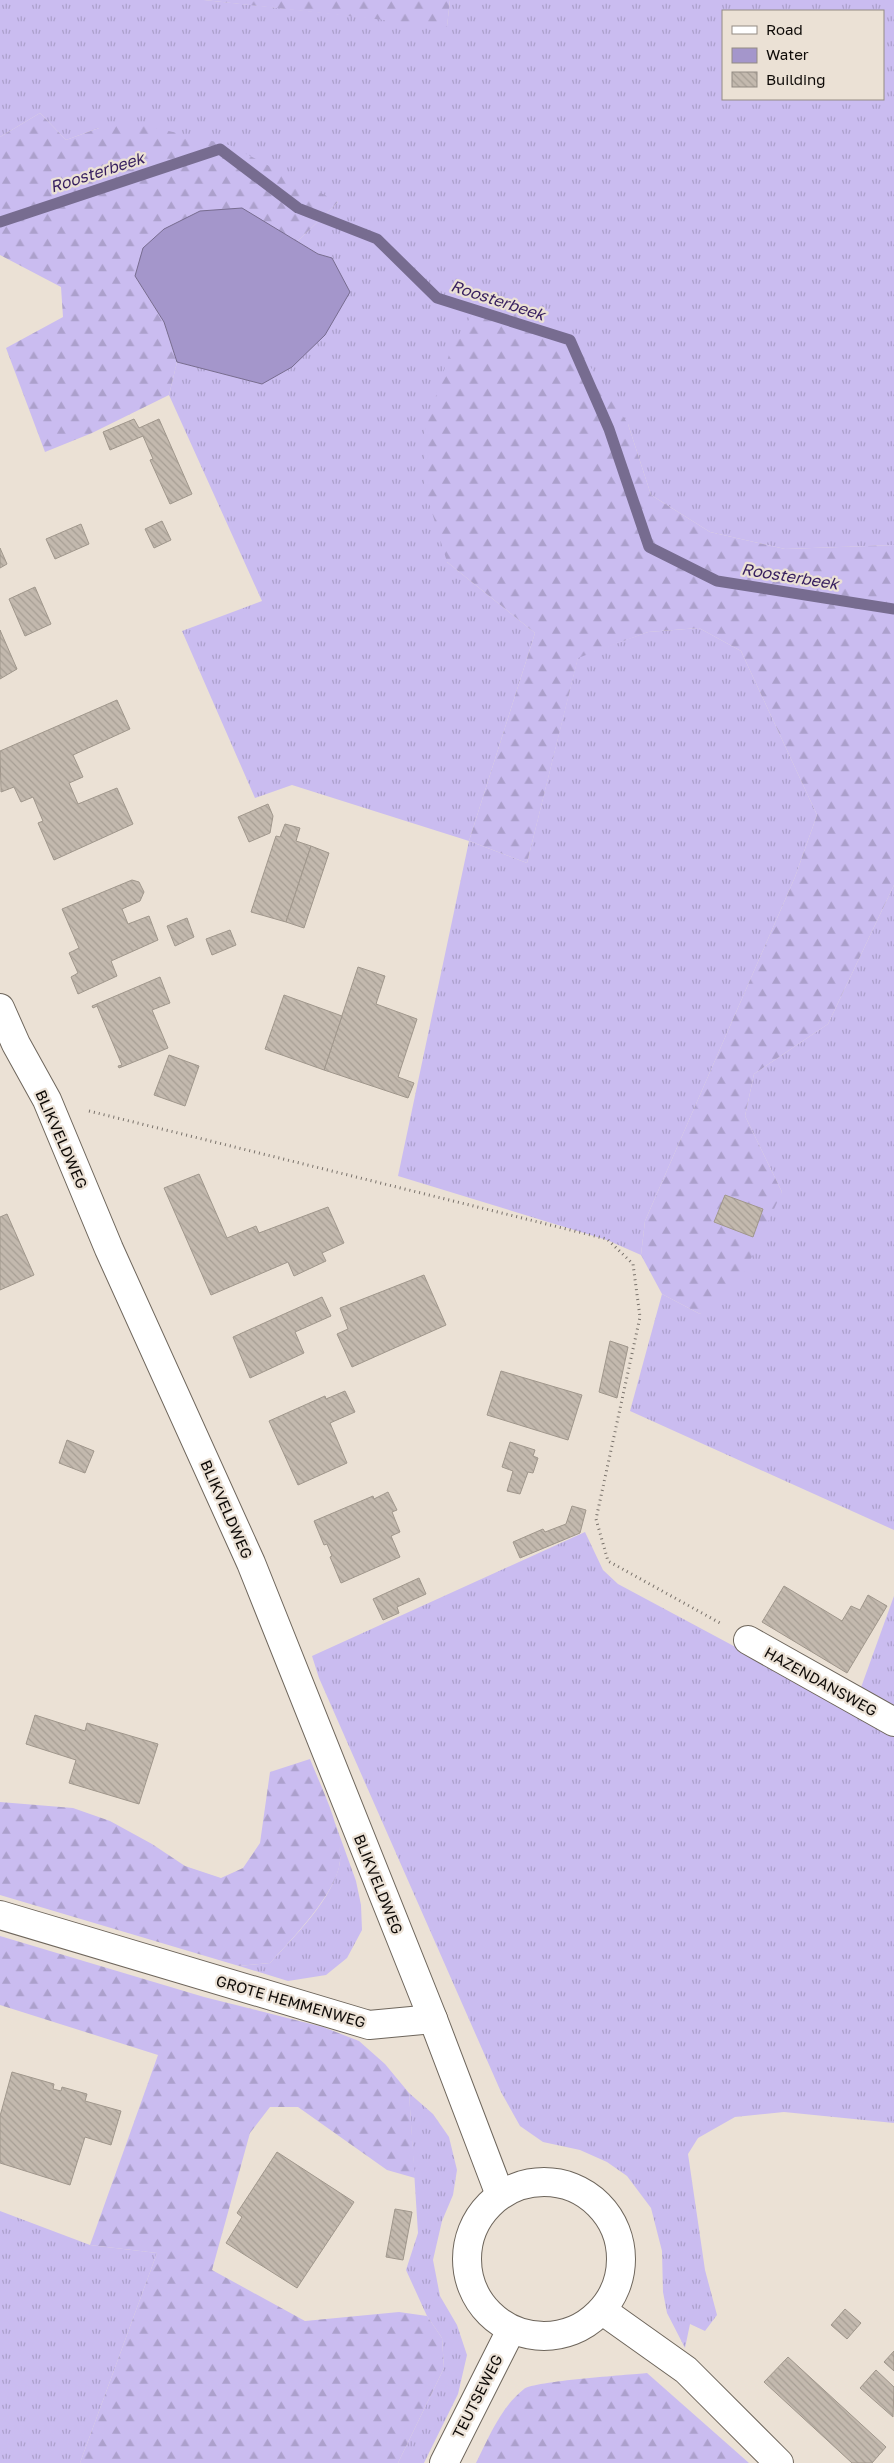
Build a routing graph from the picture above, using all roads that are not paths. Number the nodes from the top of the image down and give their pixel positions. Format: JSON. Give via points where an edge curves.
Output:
{"nodes":[{"id":1,"x":0,"y":1008,"type":"edge"},
{"id":2,"x":8,"y":1047,"type":"edge"},
{"id":3,"x":748,"y":1640,"type":"road end"},
{"id":4,"x":894,"y":1722,"type":"edge"},
{"id":5,"x":0,"y":1914,"type":"edge"},
{"id":6,"x":433,"y":2020,"type":"junction"},
{"id":7,"x":500,"y":2195,"type":"junction"},
{"id":8,"x":603,"y":2311,"type":"junction"},
{"id":9,"x":511,"y":2330,"type":"junction"},
{"id":10,"x":444,"y":2463,"type":"edge"},
{"id":11,"x":779,"y":2463,"type":"edge"}],
"edges":[{"from":1,"to":2,"type":"street","name":"BLIKVELDWEG"},
{"from":2,"to":6,"type":"street","name":"BLIKVELDWEG","via":[[47,1100],[109,1249],[251,1563]]},
{"from":3,"to":4,"type":"street","name":"HAZENDANSWEG"},
{"from":5,"to":6,"type":"street","name":"GROTE HEMMENWEG","via":[[369,2025]]},
{"from":6,"to":7,"type":"street"},
{"from":7,"to":8,"type":"street","via":[[526,2183],[554,2182],[580,2190],[602,2207],[617,2231],[622,2259],[618,2286]]},
{"from":7,"to":9,"type":"street","via":[[477,2219],[466,2249],[469,2282],[485,2310]]},
{"from":8,"to":9,"type":"street","via":[[584,2326],[560,2336],[535,2337]]},
{"from":8,"to":11,"type":"street","via":[[686,2370]]},
{"from":9,"to":10,"type":"street","name":"TEUTSEWEG"}]}
